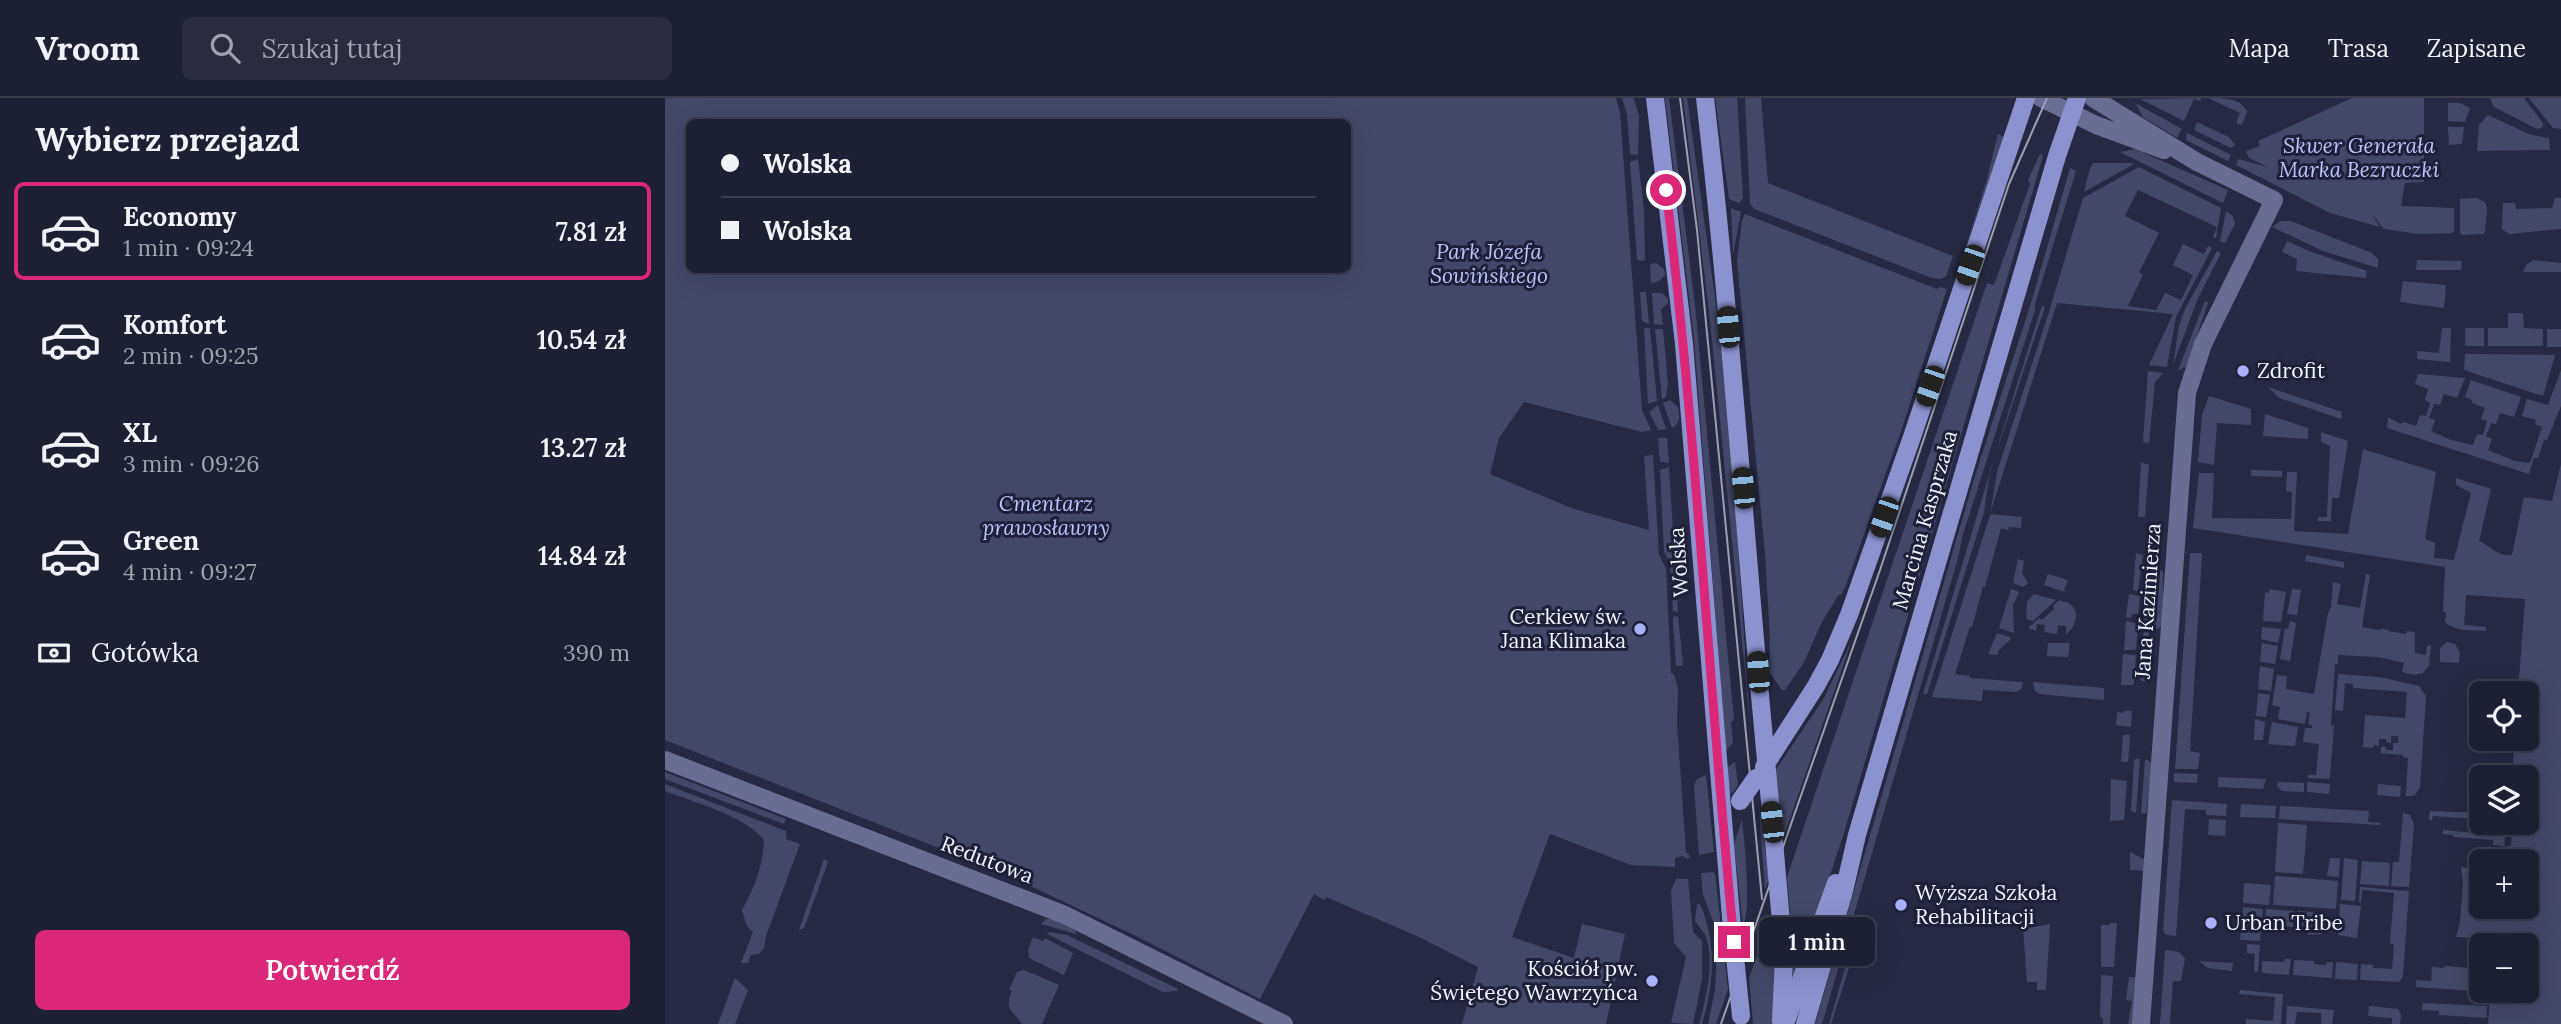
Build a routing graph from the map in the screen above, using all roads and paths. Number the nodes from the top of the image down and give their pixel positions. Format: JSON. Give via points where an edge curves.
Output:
{"nodes":[{"id":1,"x":1655,"y":98,"type":"edge"},
{"id":2,"x":1705,"y":98,"type":"edge"},
{"id":3,"x":2026,"y":98,"type":"edge"},
{"id":4,"x":2041,"y":98,"type":"edge"},
{"id":5,"x":2093,"y":98,"type":"edge"},
{"id":6,"x":2074,"y":106,"type":"edge"},
{"id":7,"x":2197,"y":162,"type":"junction"},
{"id":8,"x":665,"y":760,"type":"edge"},
{"id":9,"x":1761,"y":771,"type":"junction"},
{"id":10,"x":1723,"y":834,"type":"junction"},
{"id":11,"x":1857,"y":835,"type":"junction"},
{"id":12,"x":1741,"y":1020,"type":"edge"},
{"id":13,"x":1284,"y":1024,"type":"edge"},
{"id":14,"x":1783,"y":1024,"type":"edge"},
{"id":15,"x":1805,"y":1024,"type":"edge"},
{"id":16,"x":2141,"y":1024,"type":"edge"}],
"edges":[{"from":1,"to":10,"type":"main road","name":"Wolska","via":[[1686,368]]},
{"from":2,"to":9,"type":"main road","via":[[1721,246]]},
{"from":3,"to":9,"type":"main road","name":"Marcina Kasprzaka","via":[[1849,615],[1823,675]]},
{"from":4,"to":6,"type":"street"},
{"from":5,"to":7,"type":"street"},
{"from":6,"to":7,"type":"street","via":[[2096,125]]},
{"from":6,"to":11,"type":"main road","name":"Marcina Kasprzaka"},
{"from":7,"to":16,"type":"street","name":"Jana Kazimierza","via":[[2274,200],[2200,352],[2187,393]]},
{"from":8,"to":13,"type":"street","name":"Redutowa","via":[[1065,915]]},
{"from":9,"to":10,"type":"main road","name":"Marcina Kasprzaka","bridge":true},
{"from":9,"to":14,"type":"main road","bridge":true,"via":[[1774,841],[1784,957]]},
{"from":10,"to":12,"type":"main road","name":"Wolska","bridge":true},
{"from":11,"to":14,"type":"main road"},
{"from":11,"to":15,"type":"main road"}]}
